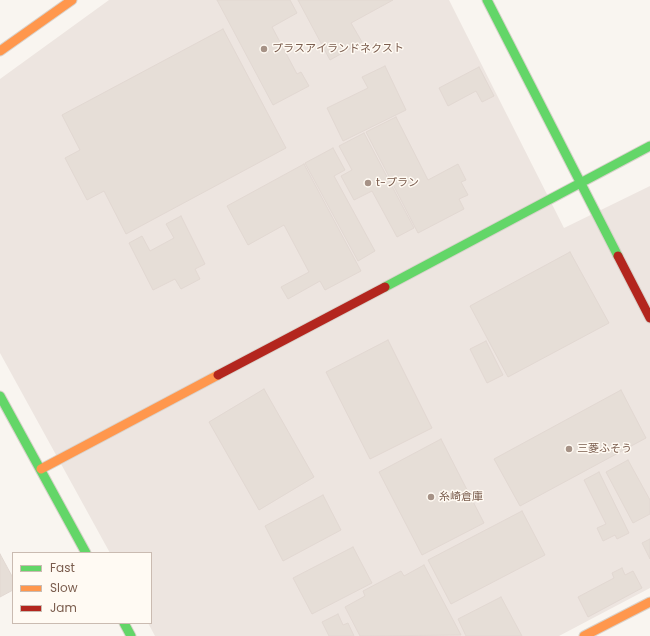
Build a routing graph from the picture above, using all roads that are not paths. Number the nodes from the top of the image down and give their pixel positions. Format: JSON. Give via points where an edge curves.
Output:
{"nodes":[{"id":1,"x":72,"y":0,"type":"edge"},
{"id":2,"x":487,"y":0,"type":"edge"},
{"id":3,"x":0,"y":51,"type":"edge"},
{"id":4,"x":650,"y":146,"type":"edge"},
{"id":5,"x":580,"y":183,"type":"junction"},
{"id":6,"x":650,"y":318,"type":"edge"},
{"id":7,"x":0,"y":396,"type":"edge"},
{"id":8,"x":41,"y":469,"type":"junction"},
{"id":9,"x":85,"y":552,"type":"edge"},
{"id":10,"x":650,"y":602,"type":"edge"},
{"id":11,"x":125,"y":624,"type":"edge"},
{"id":12,"x":131,"y":636,"type":"edge"},
{"id":13,"x":584,"y":636,"type":"edge"}],
"edges":[{"from":1,"to":3,"type":"street"},
{"from":2,"to":5,"type":"street"},
{"from":4,"to":5,"type":"street"},
{"from":5,"to":6,"type":"street"},
{"from":5,"to":8,"type":"street"},
{"from":7,"to":8,"type":"street"},
{"from":8,"to":9,"type":"street"},
{"from":10,"to":13,"type":"street"},
{"from":11,"to":12,"type":"street"}]}
